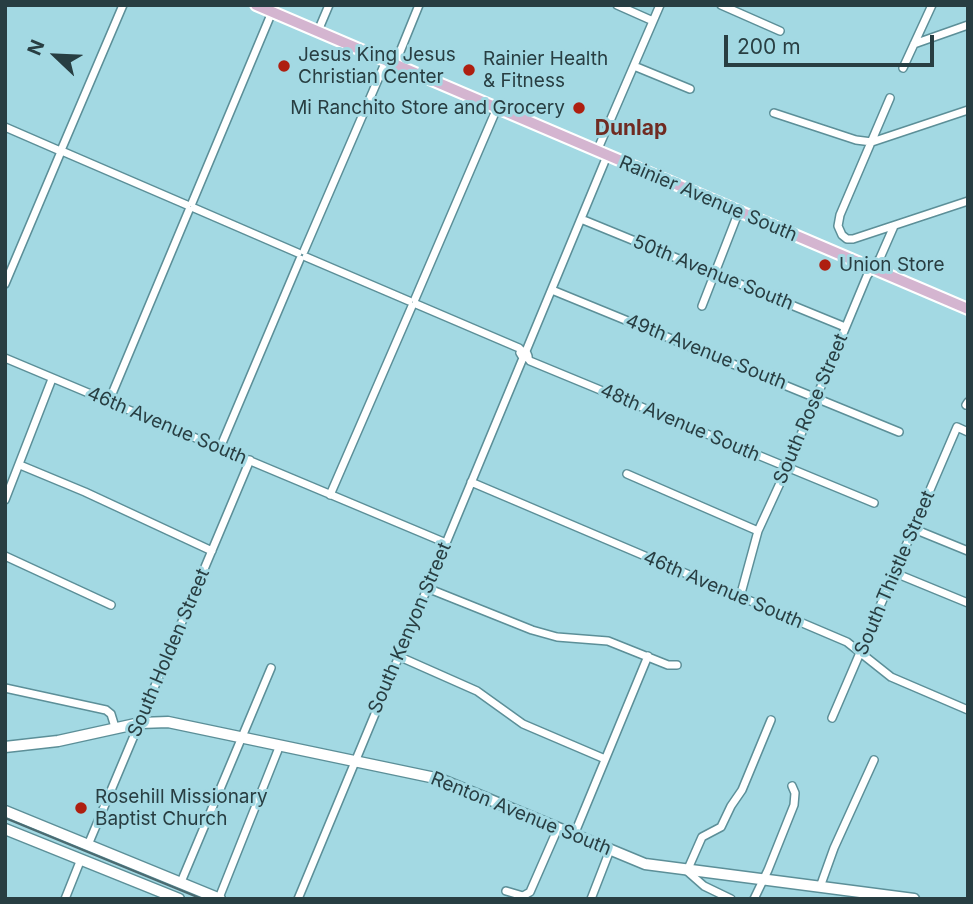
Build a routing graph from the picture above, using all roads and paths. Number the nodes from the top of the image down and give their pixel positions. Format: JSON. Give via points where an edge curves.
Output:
{"nodes":[{"id":1,"x":123,"y":5,"type":"edge"},
{"id":2,"x":256,"y":5,"type":"edge"},
{"id":3,"x":329,"y":5,"type":"edge"},
{"id":4,"x":419,"y":5,"type":"edge"},
{"id":5,"x":617,"y":5,"type":"edge"},
{"id":6,"x":660,"y":5,"type":"edge"},
{"id":7,"x":721,"y":5,"type":"edge"},
{"id":8,"x":932,"y":5,"type":"edge"},
{"id":9,"x":272,"y":12,"type":"junction"},
{"id":10,"x":653,"y":21,"type":"junction"},
{"id":11,"x":968,"y":25,"type":"edge"},
{"id":12,"x":780,"y":31,"type":"dead end"},
{"id":13,"x":318,"y":32,"type":"junction"},
{"id":14,"x":914,"y":44,"type":"junction"},
{"id":15,"x":390,"y":63,"type":"junction"},
{"id":16,"x":634,"y":66,"type":"junction"},
{"id":17,"x":904,"y":68,"type":"dead end"},
{"id":18,"x":691,"y":89,"type":"dead end"},
{"id":19,"x":890,"y":98,"type":"dead end"},
{"id":20,"x":497,"y":108,"type":"junction"},
{"id":21,"x":968,"y":110,"type":"edge"},
{"id":22,"x":774,"y":113,"type":"dead end"},
{"id":23,"x":5,"y":127,"type":"edge"},
{"id":24,"x":872,"y":142,"type":"junction"},
{"id":25,"x":61,"y":151,"type":"junction"},
{"id":26,"x":602,"y":154,"type":"junction"},
{"id":27,"x":968,"y":201,"type":"edge"},
{"id":28,"x":190,"y":206,"type":"junction"},
{"id":29,"x":739,"y":211,"type":"junction"},
{"id":30,"x":581,"y":219,"type":"junction"},
{"id":31,"x":894,"y":226,"type":"junction"},
{"id":32,"x":302,"y":255,"type":"junction"},
{"id":33,"x":873,"y":269,"type":"junction"},
{"id":34,"x":715,"y":273,"type":"junction"},
{"id":35,"x":5,"y":284,"type":"edge"},
{"id":36,"x":552,"y":290,"type":"junction"},
{"id":37,"x":413,"y":302,"type":"junction"},
{"id":38,"x":702,"y":306,"type":"dead end"},
{"id":39,"x":968,"y":309,"type":"edge"},
{"id":40,"x":845,"y":327,"type":"junction"},
{"id":41,"x":524,"y":354,"type":"junction"},
{"id":42,"x":5,"y":358,"type":"edge"},
{"id":43,"x":52,"y":379,"type":"junction"},
{"id":44,"x":817,"y":397,"type":"junction"},
{"id":45,"x":108,"y":401,"type":"junction"},
{"id":46,"x":899,"y":432,"type":"dead end"},
{"id":47,"x":968,"y":432,"type":"edge"},
{"id":48,"x":220,"y":448,"type":"junction"},
{"id":49,"x":250,"y":460,"type":"junction"},
{"id":50,"x":20,"y":465,"type":"junction"},
{"id":51,"x":787,"y":468,"type":"junction"},
{"id":52,"x":627,"y":474,"type":"dead end"},
{"id":53,"x":471,"y":482,"type":"junction"},
{"id":54,"x":330,"y":495,"type":"junction"},
{"id":55,"x":5,"y":500,"type":"edge"},
{"id":56,"x":874,"y":503,"type":"dead end"},
{"id":57,"x":914,"y":529,"type":"junction"},
{"id":58,"x":758,"y":531,"type":"junction"},
{"id":59,"x":446,"y":542,"type":"junction"},
{"id":60,"x":212,"y":551,"type":"junction"},
{"id":61,"x":968,"y":551,"type":"edge"},
{"id":62,"x":5,"y":556,"type":"edge"},
{"id":63,"x":895,"y":573,"type":"junction"},
{"id":64,"x":427,"y":588,"type":"junction"},
{"id":65,"x":740,"y":597,"type":"junction"},
{"id":66,"x":968,"y":603,"type":"edge"},
{"id":67,"x":111,"y":605,"type":"dead end"},
{"id":68,"x":862,"y":651,"type":"junction"},
{"id":69,"x":398,"y":656,"type":"junction"},
{"id":70,"x":648,"y":656,"type":"junction"},
{"id":71,"x":677,"y":666,"type":"dead end"},
{"id":72,"x":271,"y":668,"type":"dead end"},
{"id":73,"x":5,"y":688,"type":"edge"},
{"id":74,"x":968,"y":710,"type":"edge"},
{"id":75,"x":832,"y":718,"type":"dead end"},
{"id":76,"x":771,"y":720,"type":"dead end"},
{"id":77,"x":139,"y":723,"type":"junction"},
{"id":78,"x":115,"y":727,"type":"junction"},
{"id":79,"x":242,"y":737,"type":"junction"},
{"id":80,"x":280,"y":745,"type":"junction"},
{"id":81,"x":5,"y":747,"type":"edge"},
{"id":82,"x":605,"y":759,"type":"junction"},
{"id":83,"x":874,"y":760,"type":"dead end"},
{"id":84,"x":355,"y":761,"type":"junction"},
{"id":85,"x":792,"y":786,"type":"dead end"},
{"id":86,"x":5,"y":811,"type":"edge"},
{"id":87,"x":558,"y":828,"type":"junction"},
{"id":88,"x":5,"y":829,"type":"edge"},
{"id":89,"x":574,"y":835,"type":"junction"},
{"id":90,"x":88,"y":845,"type":"junction"},
{"id":91,"x":610,"y":850,"type":"junction"},
{"id":92,"x":81,"y":859,"type":"junction"},
{"id":93,"x":687,"y":871,"type":"junction"},
{"id":94,"x":761,"y":880,"type":"junction"},
{"id":95,"x":181,"y":882,"type":"junction"},
{"id":96,"x":820,"y":887,"type":"junction"},
{"id":97,"x":506,"y":891,"type":"dead end"},
{"id":98,"x":162,"y":896,"type":"edge"},
{"id":99,"x":65,"y":899,"type":"edge"},
{"id":100,"x":179,"y":899,"type":"edge"},
{"id":101,"x":220,"y":899,"type":"edge"},
{"id":102,"x":298,"y":899,"type":"edge"},
{"id":103,"x":591,"y":899,"type":"edge"},
{"id":104,"x":731,"y":899,"type":"edge"},
{"id":105,"x":754,"y":899,"type":"edge"},
{"id":106,"x":914,"y":899,"type":"edge"}],
"edges":[{"from":1,"to":25,"type":"street"},
{"from":2,"to":9,"type":"main road","name":"Rainier Avenue South"},
{"from":3,"to":13,"type":"street"},
{"from":4,"to":15,"type":"street"},
{"from":5,"to":10,"type":"street"},
{"from":6,"to":10,"type":"street","name":"South Kenyon Street"},
{"from":7,"to":12,"type":"street"},
{"from":8,"to":14,"type":"street"},
{"from":9,"to":13,"type":"main road","name":"Rainier Avenue South"},
{"from":9,"to":28,"type":"street"},
{"from":10,"to":16,"type":"street","name":"South Kenyon Street"},
{"from":11,"to":14,"type":"street"},
{"from":13,"to":15,"type":"main road","name":"Rainier Avenue South"},
{"from":14,"to":17,"type":"street"},
{"from":15,"to":20,"type":"main road","name":"Rainier Avenue South"},
{"from":15,"to":32,"type":"street"},
{"from":16,"to":18,"type":"street"},
{"from":16,"to":26,"type":"street","name":"South Kenyon Street"},
{"from":19,"to":24,"type":"street"},
{"from":20,"to":26,"type":"main road","name":"Rainier Avenue South"},
{"from":20,"to":37,"type":"street"},
{"from":21,"to":24,"type":"street"},
{"from":22,"to":24,"type":"street","via":[[856,141]]},
{"from":23,"to":25,"type":"street","name":"48th Avenue South"},
{"from":24,"to":31,"type":"street","via":[[838,222],[839,230],[847,239]]},
{"from":25,"to":28,"type":"street","name":"48th Avenue South"},
{"from":25,"to":35,"type":"street"},
{"from":26,"to":29,"type":"main road","name":"Rainier Avenue South"},
{"from":26,"to":30,"type":"street","name":"South Kenyon Street"},
{"from":27,"to":31,"type":"street"},
{"from":28,"to":32,"type":"street","name":"48th Avenue South"},
{"from":28,"to":45,"type":"street"},
{"from":29,"to":33,"type":"main road","name":"Rainier Avenue South"},
{"from":29,"to":34,"type":"street"},
{"from":30,"to":34,"type":"street","name":"50th Avenue South"},
{"from":30,"to":36,"type":"street","name":"South Kenyon Street"},
{"from":31,"to":33,"type":"street","name":"South Rose Street"},
{"from":32,"to":37,"type":"street","name":"48th Avenue South"},
{"from":32,"to":48,"type":"street"},
{"from":33,"to":39,"type":"main road","name":"Rainier Avenue South"},
{"from":33,"to":40,"type":"street","name":"South Rose Street"},
{"from":34,"to":38,"type":"street"},
{"from":34,"to":40,"type":"street","name":"50th Avenue South"},
{"from":36,"to":41,"type":"street","name":"South Kenyon Street"},
{"from":36,"to":44,"type":"street","name":"49th Avenue South"},
{"from":37,"to":41,"type":"street","name":"48th Avenue South"},
{"from":37,"to":54,"type":"street"},
{"from":40,"to":44,"type":"street","name":"South Rose Street"},
{"from":41,"to":51,"type":"street","name":"48th Avenue South","via":[[530,361]]},
{"from":41,"to":53,"type":"street","name":"South Kenyon Street"},
{"from":42,"to":43,"type":"street","name":"46th Avenue South"},
{"from":43,"to":45,"type":"street","name":"46th Avenue South"},
{"from":43,"to":50,"type":"street"},
{"from":44,"to":46,"type":"street","name":"49th Avenue South"},
{"from":44,"to":51,"type":"street","name":"South Rose Street"},
{"from":45,"to":48,"type":"street","name":"46th Avenue South"},
{"from":47,"to":57,"type":"street","name":"South Thistle Street","via":[[957,427]]},
{"from":48,"to":49,"type":"street","name":"46th Avenue South"},
{"from":49,"to":54,"type":"street","name":"46th Avenue South"},
{"from":49,"to":60,"type":"street","name":"South Holden Street"},
{"from":50,"to":55,"type":"street"},
{"from":50,"to":60,"type":"street"},
{"from":51,"to":56,"type":"street","name":"48th Avenue South"},
{"from":51,"to":58,"type":"street","name":"South Rose Street"},
{"from":52,"to":58,"type":"street"},
{"from":53,"to":59,"type":"street","name":"South Kenyon Street"},
{"from":53,"to":65,"type":"street","name":"46th Avenue South"},
{"from":54,"to":59,"type":"street","name":"46th Avenue South"},
{"from":57,"to":61,"type":"street"},
{"from":57,"to":63,"type":"street","name":"South Thistle Street"},
{"from":58,"to":65,"type":"street","name":"South Rose Street"},
{"from":59,"to":64,"type":"street","name":"South Kenyon Street"},
{"from":60,"to":77,"type":"street","name":"South Holden Street"},
{"from":62,"to":67,"type":"street"},
{"from":63,"to":66,"type":"street"},
{"from":63,"to":68,"type":"street","name":"South Thistle Street"},
{"from":64,"to":69,"type":"street","name":"South Kenyon Street"},
{"from":64,"to":70,"type":"street","via":[[532,631],[608,641]]},
{"from":65,"to":68,"type":"street","name":"46th Avenue South"},
{"from":68,"to":74,"type":"street","name":"46th Avenue South","via":[[891,677]]},
{"from":68,"to":75,"type":"street","name":"South Thistle Street"},
{"from":69,"to":82,"type":"street","via":[[477,691],[523,724]]},
{"from":69,"to":84,"type":"street","name":"South Kenyon Street"},
{"from":70,"to":71,"type":"street"},
{"from":70,"to":82,"type":"street"},
{"from":72,"to":79,"type":"street"},
{"from":73,"to":78,"type":"street","via":[[106,710]]},
{"from":76,"to":93,"type":"street","via":[[742,790],[721,827],[702,837]]},
{"from":77,"to":78,"type":"main road","name":"Renton Avenue South"},
{"from":77,"to":79,"type":"main road","name":"Renton Avenue South","via":[[168,722]]},
{"from":77,"to":90,"type":"street","name":"South Holden Street"},
{"from":78,"to":81,"type":"main road","name":"Renton Avenue South","via":[[58,741]]},
{"from":79,"to":80,"type":"main road","name":"Renton Avenue South"},
{"from":79,"to":95,"type":"street"},
{"from":80,"to":84,"type":"main road","name":"Renton Avenue South"},
{"from":80,"to":101,"type":"street"},
{"from":82,"to":89,"type":"street"},
{"from":83,"to":96,"type":"street"},
{"from":84,"to":87,"type":"main road","name":"Renton Avenue South","via":[[440,779]]},
{"from":84,"to":102,"type":"street","name":"South Kenyon Street"},
{"from":85,"to":94,"type":"street","via":[[794,805]]},
{"from":86,"to":90,"type":"main road"},
{"from":87,"to":89,"type":"main road","name":"Renton Avenue South"},
{"from":87,"to":97,"type":"street","via":[[530,892],[523,897]]},
{"from":88,"to":92,"type":"main road"},
{"from":89,"to":91,"type":"main road","name":"Renton Avenue South"},
{"from":90,"to":95,"type":"main road"},
{"from":91,"to":93,"type":"main road","name":"Renton Avenue South","via":[[645,864]]},
{"from":91,"to":103,"type":"street"},
{"from":92,"to":98,"type":"main road"},
{"from":92,"to":99,"type":"street"},
{"from":93,"to":94,"type":"main road","name":"Renton Avenue South"},
{"from":93,"to":104,"type":"street","via":[[704,886]]},
{"from":94,"to":96,"type":"main road","name":"Renton Avenue South"},
{"from":94,"to":105,"type":"street"},
{"from":95,"to":101,"type":"main road"},
{"from":96,"to":106,"type":"main road","name":"Renton Avenue South"},
{"from":98,"to":100,"type":"main road"}]}
